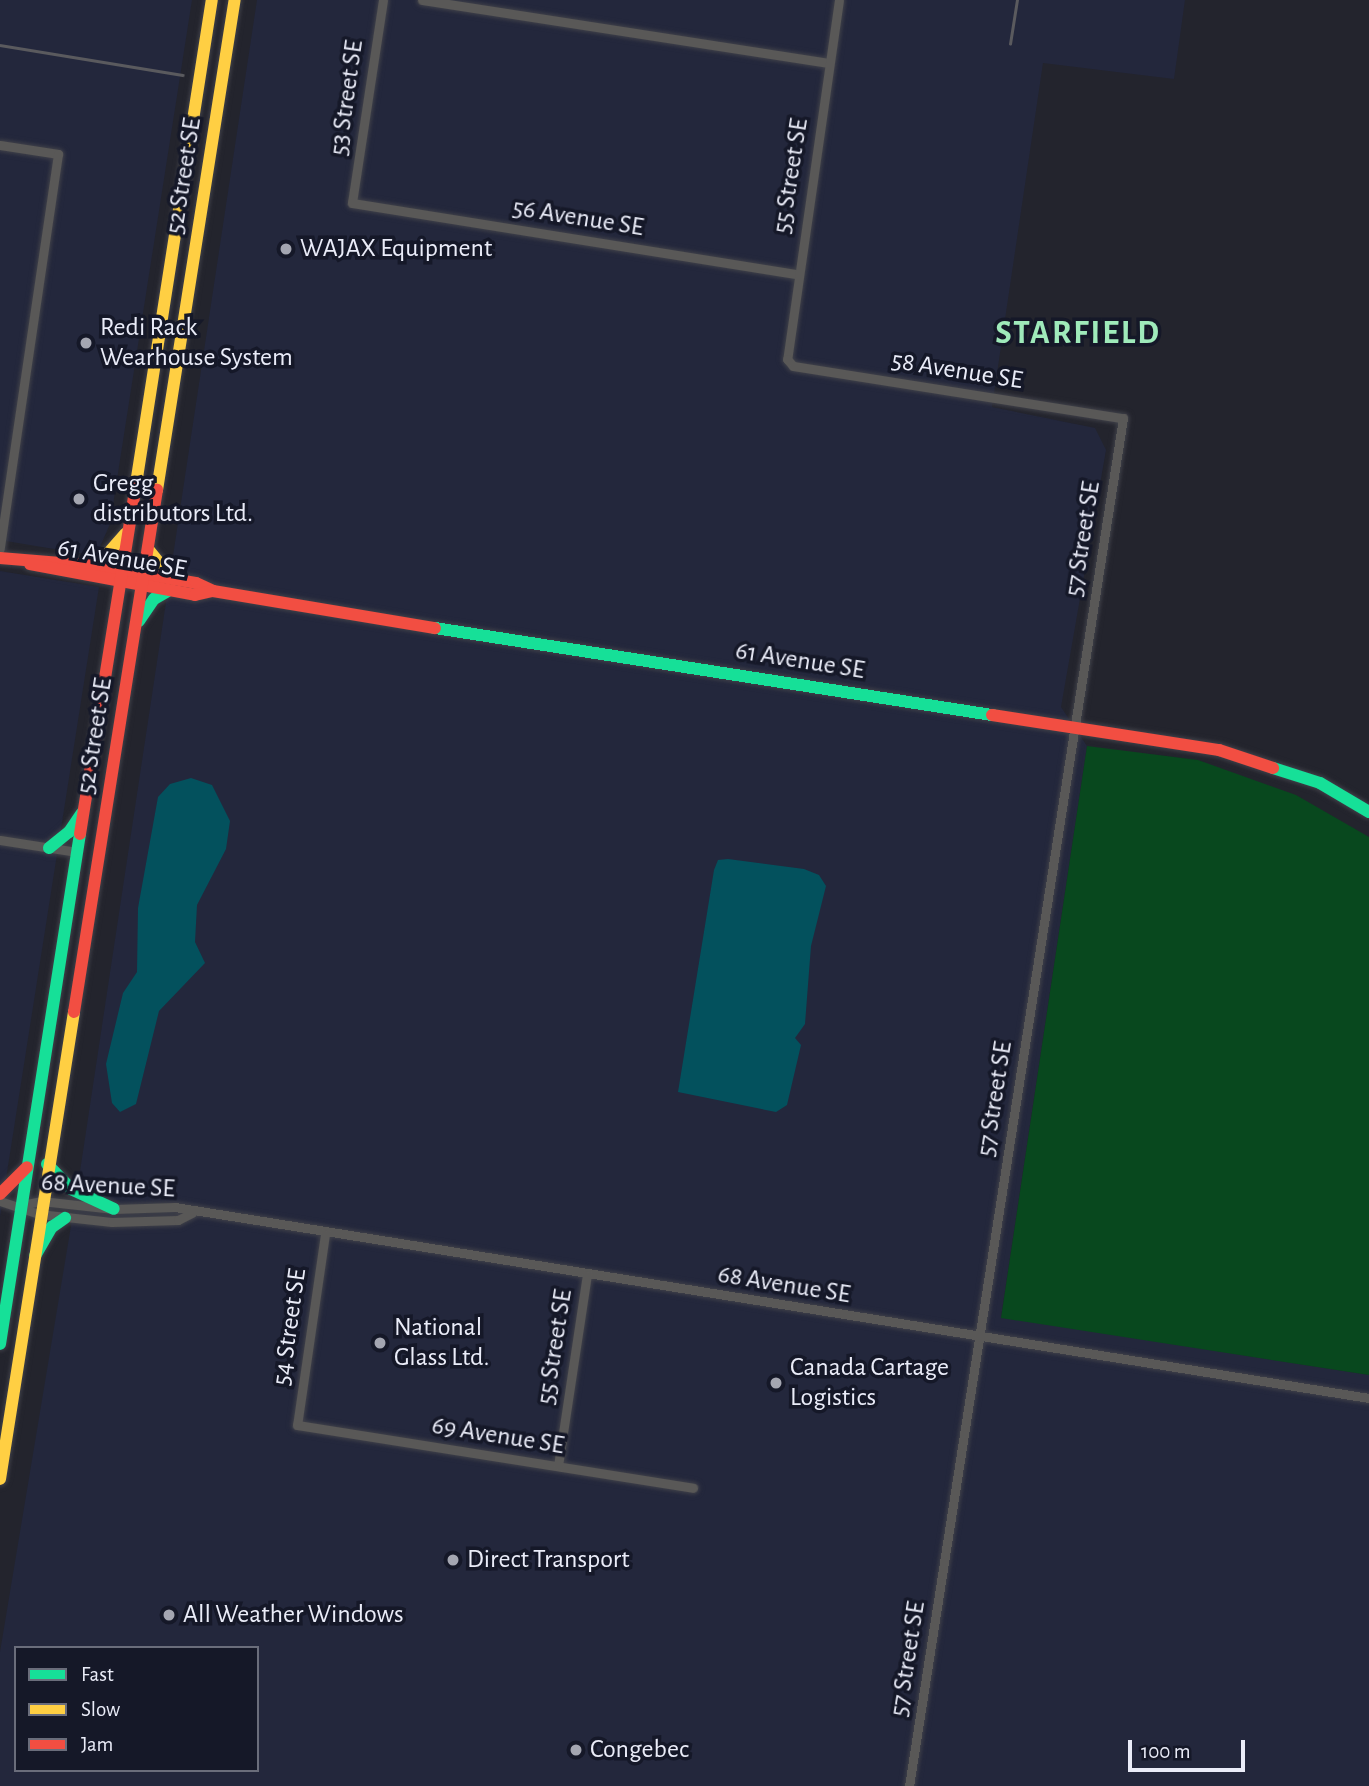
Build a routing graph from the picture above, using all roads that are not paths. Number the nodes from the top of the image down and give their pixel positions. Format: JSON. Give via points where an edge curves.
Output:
{"nodes":[{"id":1,"x":212,"y":0,"type":"edge"},
{"id":2,"x":383,"y":0,"type":"edge"},
{"id":3,"x":422,"y":0,"type":"edge"},
{"id":4,"x":839,"y":0,"type":"edge"},
{"id":5,"x":236,"y":2,"type":"edge"},
{"id":6,"x":829,"y":64,"type":"junction"},
{"id":7,"x":0,"y":145,"type":"edge"},
{"id":8,"x":352,"y":203,"type":"joint"},
{"id":9,"x":797,"y":275,"type":"junction"},
{"id":10,"x":787,"y":359,"type":"joint"},
{"id":11,"x":1123,"y":418,"type":"joint"},
{"id":12,"x":127,"y":530,"type":"junction"},
{"id":13,"x":0,"y":549,"type":"edge"},
{"id":14,"x":148,"y":549,"type":"junction"},
{"id":15,"x":0,"y":558,"type":"edge"},
{"id":16,"x":23,"y":561,"type":"junction"},
{"id":17,"x":97,"y":566,"type":"junction"},
{"id":18,"x":120,"y":577,"type":"junction"},
{"id":19,"x":143,"y":580,"type":"junction"},
{"id":20,"x":170,"y":585,"type":"junction"},
{"id":21,"x":136,"y":628,"type":"junction"},
{"id":22,"x":1075,"y":726,"type":"junction"},
{"id":23,"x":83,"y":811,"type":"junction"},
{"id":24,"x":1369,"y":812,"type":"edge"},
{"id":25,"x":0,"y":840,"type":"edge"},
{"id":26,"x":49,"y":848,"type":"junction"},
{"id":27,"x":77,"y":852,"type":"junction"},
{"id":28,"x":47,"y":1164,"type":"junction"},
{"id":29,"x":27,"y":1167,"type":"junction"},
{"id":30,"x":0,"y":1194,"type":"edge"},
{"id":31,"x":0,"y":1200,"type":"edge"},
{"id":32,"x":41,"y":1201,"type":"junction"},
{"id":33,"x":22,"y":1205,"type":"junction"},
{"id":34,"x":114,"y":1209,"type":"junction"},
{"id":35,"x":192,"y":1213,"type":"junction"},
{"id":36,"x":39,"y":1214,"type":"junction"},
{"id":37,"x":65,"y":1218,"type":"junction"},
{"id":38,"x":325,"y":1234,"type":"junction"},
{"id":39,"x":33,"y":1259,"type":"junction"},
{"id":40,"x":587,"y":1275,"type":"junction"},
{"id":41,"x":978,"y":1337,"type":"junction"},
{"id":42,"x":0,"y":1344,"type":"edge"},
{"id":43,"x":1369,"y":1398,"type":"edge"},
{"id":44,"x":297,"y":1425,"type":"joint"},
{"id":45,"x":558,"y":1466,"type":"junction"},
{"id":46,"x":0,"y":1479,"type":"edge"},
{"id":47,"x":693,"y":1488,"type":"dead end"},
{"id":48,"x":909,"y":1786,"type":"edge"}],
"edges":[{"from":1,"to":12,"type":"main road","name":"52 Street SE"},
{"from":2,"to":8,"type":"street","name":"53 Street SE"},
{"from":3,"to":6,"type":"street"},
{"from":4,"to":6,"type":"street","name":"55 Street SE"},
{"from":5,"to":14,"type":"main road","name":"52 Street SE"},
{"from":6,"to":9,"type":"street","name":"55 Street SE"},
{"from":7,"to":13,"type":"street","via":[[58,154]]},
{"from":8,"to":9,"type":"street","name":"56 Avenue SE"},
{"from":9,"to":10,"type":"street","name":"55 Street SE"},
{"from":10,"to":11,"type":"street","name":"58 Avenue SE","via":[[793,366]]},
{"from":11,"to":22,"type":"street","name":"57 Street SE"},
{"from":12,"to":17,"type":"main road"},
{"from":12,"to":18,"type":"main road","name":"52 Street SE"},
{"from":14,"to":19,"type":"main road","name":"52 Street SE"},
{"from":14,"to":20,"type":"main road"},
{"from":15,"to":16,"type":"main road","name":"61 Avenue SE"},
{"from":16,"to":17,"type":"main road","name":"61 Avenue SE"},
{"from":16,"to":18,"type":"main road","name":"61 Avenue SE","via":[[51,572]]},
{"from":17,"to":18,"type":"main road","name":"61 Avenue SE"},
{"from":18,"to":19,"type":"main road","name":"61 Avenue SE"},
{"from":18,"to":23,"type":"main road","name":"52 Street SE"},
{"from":19,"to":20,"type":"main road","name":"61 Avenue SE"},
{"from":19,"to":21,"type":"main road","name":"52 Street SE"},
{"from":20,"to":21,"type":"main road","via":[[154,599]]},
{"from":20,"to":22,"type":"main road","name":"61 Avenue SE"},
{"from":21,"to":28,"type":"main road","name":"52 Street SE"},
{"from":22,"to":24,"type":"main road","name":"61 Avenue SE","via":[[1253,759],[1320,783]]},
{"from":22,"to":41,"type":"street","name":"57 Street SE"},
{"from":23,"to":26,"type":"main road","via":[[69,832]]},
{"from":23,"to":27,"type":"main road","name":"52 Street SE"},
{"from":25,"to":26,"type":"street"},
{"from":26,"to":27,"type":"street"},
{"from":27,"to":29,"type":"main road","name":"52 Street SE"},
{"from":28,"to":32,"type":"main road","name":"52 Street SE"},
{"from":28,"to":34,"type":"main road","via":[[71,1189]]},
{"from":29,"to":30,"type":"main road"},
{"from":29,"to":33,"type":"main road","name":"52 Street SE"},
{"from":31,"to":33,"type":"street","name":"68 Avenue SE"},
{"from":32,"to":33,"type":"street","name":"68 Avenue SE"},
{"from":32,"to":34,"type":"street","name":"68 Avenue SE"},
{"from":32,"to":36,"type":"main road","name":"52 Street SE"},
{"from":33,"to":36,"type":"street","name":"68 Avenue SE"},
{"from":33,"to":42,"type":"main road","name":"52 Street SE"},
{"from":34,"to":35,"type":"street","name":"68 Avenue SE","via":[[175,1207]]},
{"from":35,"to":37,"type":"street","name":"68 Avenue SE","via":[[178,1220],[139,1222]]},
{"from":35,"to":38,"type":"street","name":"68 Avenue SE"},
{"from":36,"to":37,"type":"street","name":"68 Avenue SE"},
{"from":36,"to":39,"type":"main road","name":"52 Street SE"},
{"from":37,"to":39,"type":"main road","via":[[52,1227]]},
{"from":38,"to":40,"type":"street","name":"68 Avenue SE"},
{"from":38,"to":44,"type":"street","name":"54 Street SE"},
{"from":39,"to":46,"type":"main road","name":"52 Street SE"},
{"from":40,"to":41,"type":"street","name":"68 Avenue SE"},
{"from":40,"to":45,"type":"street","name":"55 Street SE"},
{"from":41,"to":43,"type":"street","name":"68 Avenue SE"},
{"from":41,"to":48,"type":"street","name":"57 Street SE"},
{"from":44,"to":45,"type":"street","name":"69 Avenue SE"},
{"from":45,"to":47,"type":"street","name":"69 Avenue SE"}]}
